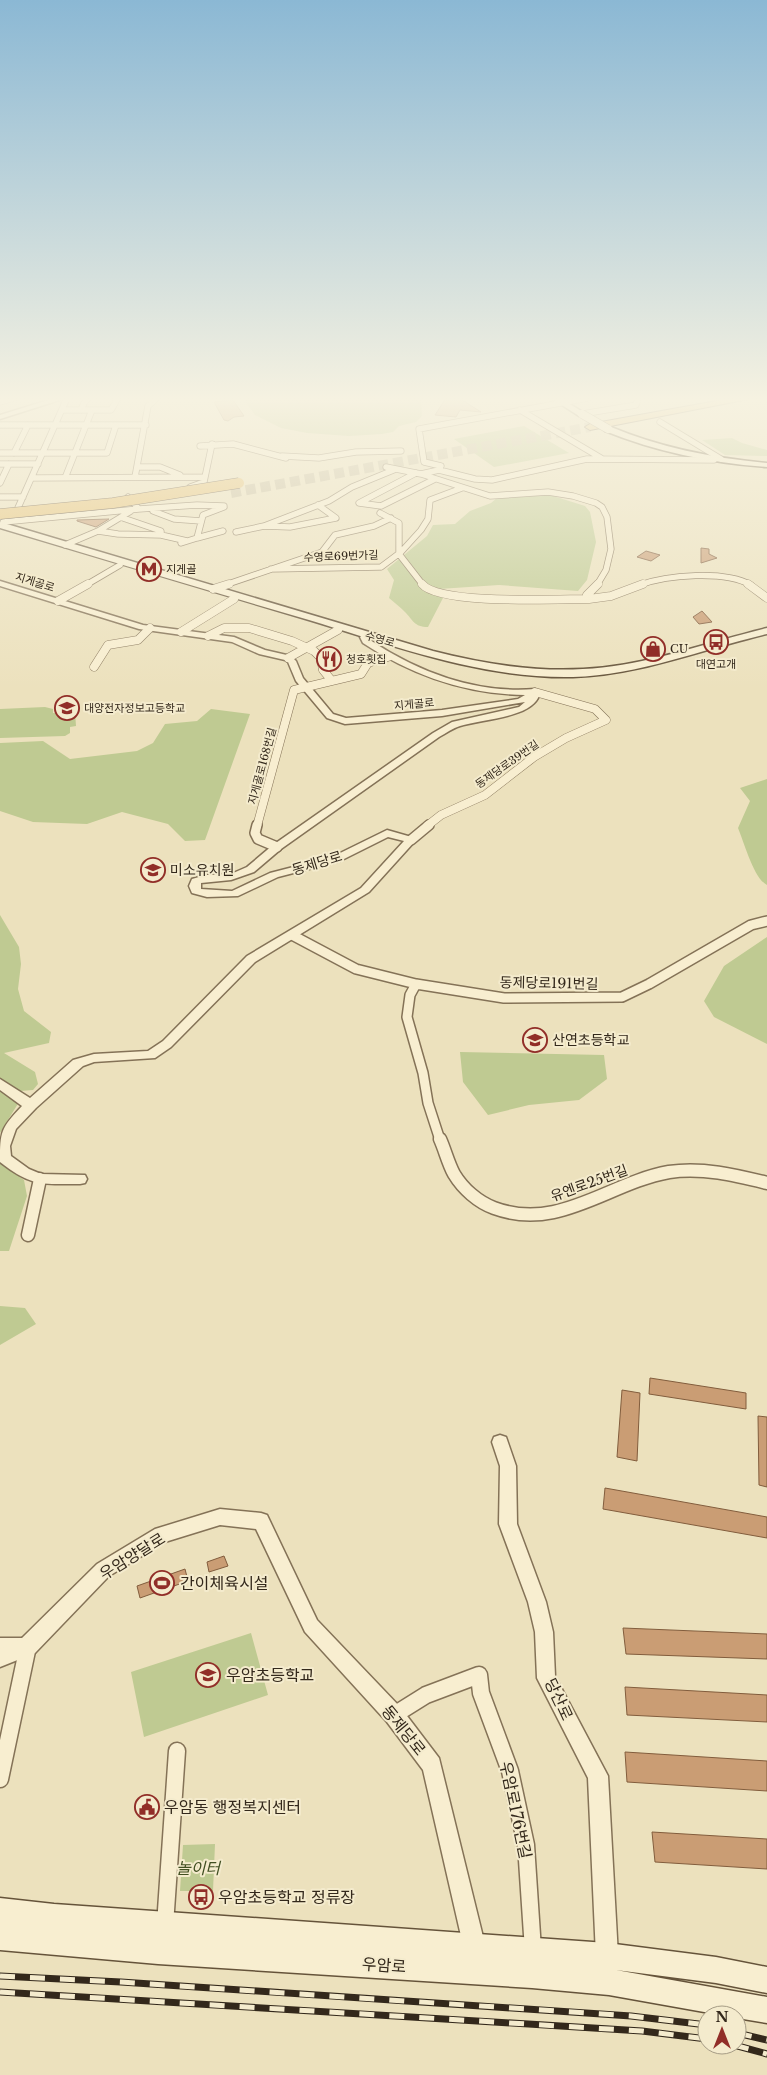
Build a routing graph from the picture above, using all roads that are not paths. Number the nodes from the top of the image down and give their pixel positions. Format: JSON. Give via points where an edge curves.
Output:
{"nodes":[{"id":1,"x":141,"y":495,"type":"edge"},
{"id":2,"x":164,"y":495,"type":"edge"},
{"id":3,"x":217,"y":495,"type":"tunnel mouth"},
{"id":4,"x":337,"y":495,"type":"edge"},
{"id":5,"x":376,"y":495,"type":"edge"},
{"id":6,"x":403,"y":495,"type":"edge"},
{"id":7,"x":444,"y":495,"type":"edge"},
{"id":8,"x":486,"y":495,"type":"edge"},
{"id":9,"x":502,"y":495,"type":"edge"},
{"id":10,"x":568,"y":495,"type":"edge"},
{"id":11,"x":0,"y":497,"type":"edge"},
{"id":12,"x":23,"y":497,"type":"joint"},
{"id":13,"x":128,"y":497,"type":"junction"},
{"id":14,"x":318,"y":505,"type":"junction"},
{"id":15,"x":135,"y":510,"type":"junction"},
{"id":16,"x":150,"y":510,"type":"junction"},
{"id":17,"x":380,"y":513,"type":"dead end"},
{"id":18,"x":5,"y":518,"type":"edge"},
{"id":19,"x":123,"y":518,"type":"junction"},
{"id":20,"x":391,"y":518,"type":"junction"},
{"id":21,"x":201,"y":521,"type":"junction"},
{"id":22,"x":264,"y":526,"type":"junction"},
{"id":23,"x":98,"y":531,"type":"junction"},
{"id":24,"x":223,"y":531,"type":"dead end"},
{"id":25,"x":13,"y":532,"type":"junction"},
{"id":26,"x":236,"y":532,"type":"dead end"},
{"id":27,"x":0,"y":533,"type":"edge"},
{"id":28,"x":161,"y":535,"type":"junction"},
{"id":29,"x":196,"y":538,"type":"junction"},
{"id":30,"x":187,"y":541,"type":"junction"},
{"id":31,"x":180,"y":543,"type":"dead end"},
{"id":32,"x":65,"y":545,"type":"junction"},
{"id":33,"x":399,"y":554,"type":"junction"},
{"id":34,"x":120,"y":565,"type":"junction"},
{"id":35,"x":271,"y":569,"type":"junction"},
{"id":36,"x":0,"y":583,"type":"edge"},
{"id":37,"x":213,"y":589,"type":"junction"},
{"id":38,"x":767,"y":598,"type":"edge"},
{"id":39,"x":234,"y":599,"type":"junction"},
{"id":40,"x":589,"y":599,"type":"junction"},
{"id":41,"x":58,"y":601,"type":"junction"},
{"id":42,"x":150,"y":628,"type":"junction"},
{"id":43,"x":338,"y":630,"type":"junction"},
{"id":44,"x":767,"y":631,"type":"edge"},
{"id":45,"x":181,"y":632,"type":"junction"},
{"id":46,"x":208,"y":636,"type":"junction"},
{"id":47,"x":365,"y":636,"type":"junction"},
{"id":48,"x":767,"y":636,"type":"edge"},
{"id":49,"x":307,"y":647,"type":"junction"},
{"id":50,"x":388,"y":657,"type":"junction"},
{"id":51,"x":288,"y":658,"type":"junction"},
{"id":52,"x":94,"y":667,"type":"dead end"},
{"id":53,"x":332,"y":681,"type":"junction"},
{"id":54,"x":306,"y":687,"type":"junction"},
{"id":55,"x":536,"y":692,"type":"junction"},
{"id":56,"x":411,"y":840,"type":"junction"},
{"id":57,"x":278,"y":847,"type":"junction"},
{"id":58,"x":767,"y":921,"type":"edge"},
{"id":59,"x":292,"y":935,"type":"junction"},
{"id":60,"x":416,"y":984,"type":"junction"},
{"id":61,"x":0,"y":1084,"type":"edge"},
{"id":62,"x":31,"y":1105,"type":"junction"},
{"id":63,"x":40,"y":1179,"type":"junction"},
{"id":64,"x":80,"y":1179,"type":"dead end"},
{"id":65,"x":767,"y":1183,"type":"edge"},
{"id":66,"x":28,"y":1235,"type":"dead end"},
{"id":67,"x":500,"y":1442,"type":"dead end"},
{"id":68,"x":261,"y":1521,"type":"joint"},
{"id":69,"x":0,"y":1646,"type":"edge"},
{"id":70,"x":28,"y":1646,"type":"junction"},
{"id":71,"x":0,"y":1658,"type":"edge"},
{"id":72,"x":394,"y":1715,"type":"junction"},
{"id":73,"x":177,"y":1751,"type":"dead end"},
{"id":74,"x":0,"y":1779,"type":"edge"},
{"id":75,"x":0,"y":1911,"type":"edge"},
{"id":76,"x":165,"y":1924,"type":"junction"},
{"id":77,"x":0,"y":1937,"type":"edge"},
{"id":78,"x":533,"y":1950,"type":"junction"},
{"id":79,"x":607,"y":1956,"type":"junction"},
{"id":80,"x":475,"y":1958,"type":"junction"},
{"id":81,"x":767,"y":1980,"type":"edge"},
{"id":82,"x":767,"y":2010,"type":"edge"}],
"edges":[{"from":1,"to":13,"type":"street"},
{"from":2,"to":18,"type":"highway","bridge":true},
{"from":3,"to":18,"type":"highway","via":[[125,508]]},
{"from":4,"to":14,"type":"street"},
{"from":5,"to":6,"type":"street","via":[[359,503],[381,506]]},
{"from":7,"to":33,"type":"street","name":"수영로69번가길","via":[[430,500],[428,520]]},
{"from":8,"to":9,"type":"street"},
{"from":10,"to":40,"type":"street","via":[[602,507],[607,518],[611,549],[606,570],[587,595]]},
{"from":11,"to":12,"type":"street"},
{"from":12,"to":18,"type":"street"},
{"from":13,"to":15,"type":"street"},
{"from":13,"to":18,"type":"street"},
{"from":14,"to":22,"type":"street"},
{"from":14,"to":22,"type":"street","via":[[336,518],[296,526]]},
{"from":15,"to":16,"type":"street"},
{"from":15,"to":18,"type":"street"},
{"from":15,"to":19,"type":"street"},
{"from":16,"to":21,"type":"street","via":[[174,518]]},
{"from":16,"to":21,"type":"street","via":[[196,505],[224,506],[203,515]]},
{"from":17,"to":20,"type":"street"},
{"from":18,"to":25,"type":"main road","name":"수영로"},
{"from":19,"to":23,"type":"street"},
{"from":19,"to":28,"type":"street","via":[[161,531]]},
{"from":20,"to":33,"type":"street","via":[[399,523]]},
{"from":20,"to":35,"type":"street","via":[[374,526],[335,535],[322,552]]},
{"from":21,"to":29,"type":"street"},
{"from":22,"to":26,"type":"street"},
{"from":23,"to":28,"type":"street"},
{"from":23,"to":32,"type":"street"},
{"from":24,"to":29,"type":"street"},
{"from":25,"to":27,"type":"main road","name":"수영로"},
{"from":25,"to":32,"type":"main road","name":"수영로"},
{"from":25,"to":34,"type":"main road","name":"수영로"},
{"from":28,"to":30,"type":"street"},
{"from":29,"to":30,"type":"street"},
{"from":30,"to":31,"type":"street"},
{"from":32,"to":37,"type":"main road","name":"수영로"},
{"from":33,"to":35,"type":"street","name":"수영로69번가길","via":[[381,566]]},
{"from":33,"to":40,"type":"street","via":[[425,587],[449,596]]},
{"from":34,"to":39,"type":"main road","name":"수영로"},
{"from":34,"to":41,"type":"street"},
{"from":35,"to":37,"type":"street"},
{"from":36,"to":41,"type":"street","name":"지게골로"},
{"from":37,"to":47,"type":"main road","name":"수영로"},
{"from":38,"to":40,"type":"street","via":[[746,582],[712,577],[646,583],[612,596]]},
{"from":39,"to":43,"type":"main road","name":"수영로"},
{"from":39,"to":45,"type":"street"},
{"from":41,"to":42,"type":"street","name":"지게골로"},
{"from":42,"to":45,"type":"street","name":"지게골로"},
{"from":42,"to":52,"type":"street","via":[[138,640],[108,646]]},
{"from":43,"to":47,"type":"main road","name":"수영로"},
{"from":43,"to":49,"type":"street"},
{"from":44,"to":47,"type":"main road","name":"수영로","via":[[630,667],[563,674],[526,673],[479,666]]},
{"from":45,"to":46,"type":"street","name":"지게골로"},
{"from":46,"to":49,"type":"street","name":"지게골로","via":[[224,628],[249,628]]},
{"from":46,"to":51,"type":"street","name":"지게골로","via":[[234,640],[262,652]]},
{"from":47,"to":48,"type":"main road","name":"수영로","via":[[484,670],[524,676],[573,677],[625,672]]},
{"from":47,"to":50,"type":"street","via":[[366,641]]},
{"from":49,"to":51,"type":"street"},
{"from":49,"to":53,"type":"street","via":[[321,658],[323,670]]},
{"from":50,"to":53,"type":"street","via":[[368,663],[362,674]]},
{"from":50,"to":55,"type":"street","via":[[414,671],[460,685],[506,693]]},
{"from":51,"to":54,"type":"street","name":"지게골로"},
{"from":53,"to":54,"type":"street"},
{"from":54,"to":55,"type":"street","name":"지게골로","via":[[330,716],[345,721],[442,713],[520,701]]},
{"from":54,"to":57,"type":"street","name":"지게골로168번길","via":[[294,690],[255,833],[258,838]]},
{"from":55,"to":56,"type":"street","name":"동제당로39번길","via":[[595,709],[606,720],[534,757],[485,795],[441,815]]},
{"from":55,"to":57,"type":"street","name":"동제당로","via":[[534,699],[522,709],[455,724],[436,735]]},
{"from":56,"to":57,"type":"street","name":"동제당로","via":[[387,833],[336,859],[274,875],[234,894],[196,891],[196,881],[210,876],[232,877],[246,873]]},
{"from":56,"to":59,"type":"street","via":[[365,890]]},
{"from":58,"to":60,"type":"street","name":"동제당로191번길","via":[[751,925],[622,997],[504,998]]},
{"from":59,"to":60,"type":"street","name":"동제당로191번길","via":[[356,969]]},
{"from":59,"to":62,"type":"street","via":[[251,959],[167,1044],[151,1055],[94,1058],[78,1063]]},
{"from":60,"to":65,"type":"street","name":"유엔로25번길","via":[[408,994],[406,1011],[430,1114],[455,1176],[482,1202],[499,1211],[541,1215],[563,1210],[640,1180],[669,1172],[696,1170],[722,1172]]},
{"from":61,"to":62,"type":"street"},
{"from":62,"to":63,"type":"street","via":[[10,1127],[3,1146],[6,1158],[24,1173]]},
{"from":63,"to":64,"type":"street"},
{"from":63,"to":66,"type":"street"},
{"from":67,"to":79,"type":"street","name":"당산로","via":[[508,1466],[508,1524],[538,1602],[544,1632],[546,1678],[598,1776]]},
{"from":68,"to":70,"type":"street","name":"우암양달로","via":[[220,1517],[161,1535],[104,1570]]},
{"from":68,"to":72,"type":"street","name":"동제당로","via":[[311,1626]]},
{"from":69,"to":70,"type":"street"},
{"from":70,"to":71,"type":"street","name":"우암양달로"},
{"from":70,"to":74,"type":"street"},
{"from":72,"to":78,"type":"street","name":"우암로176번길","via":[[426,1695],[479,1675],[481,1693],[510,1771],[526,1845]]},
{"from":72,"to":80,"type":"street","name":"동제당로","via":[[432,1764]]},
{"from":73,"to":76,"type":"street"},
{"from":75,"to":76,"type":"main road","name":"우암로"},
{"from":76,"to":80,"type":"main road","name":"우암로"},
{"from":77,"to":80,"type":"main road","name":"우암로","via":[[158,1951]]},
{"from":78,"to":79,"type":"main road","name":"우암로"},
{"from":78,"to":80,"type":"main road","name":"우암로"},
{"from":79,"to":81,"type":"main road","name":"우암로"},
{"from":80,"to":82,"type":"main road","name":"우암로"}]}
